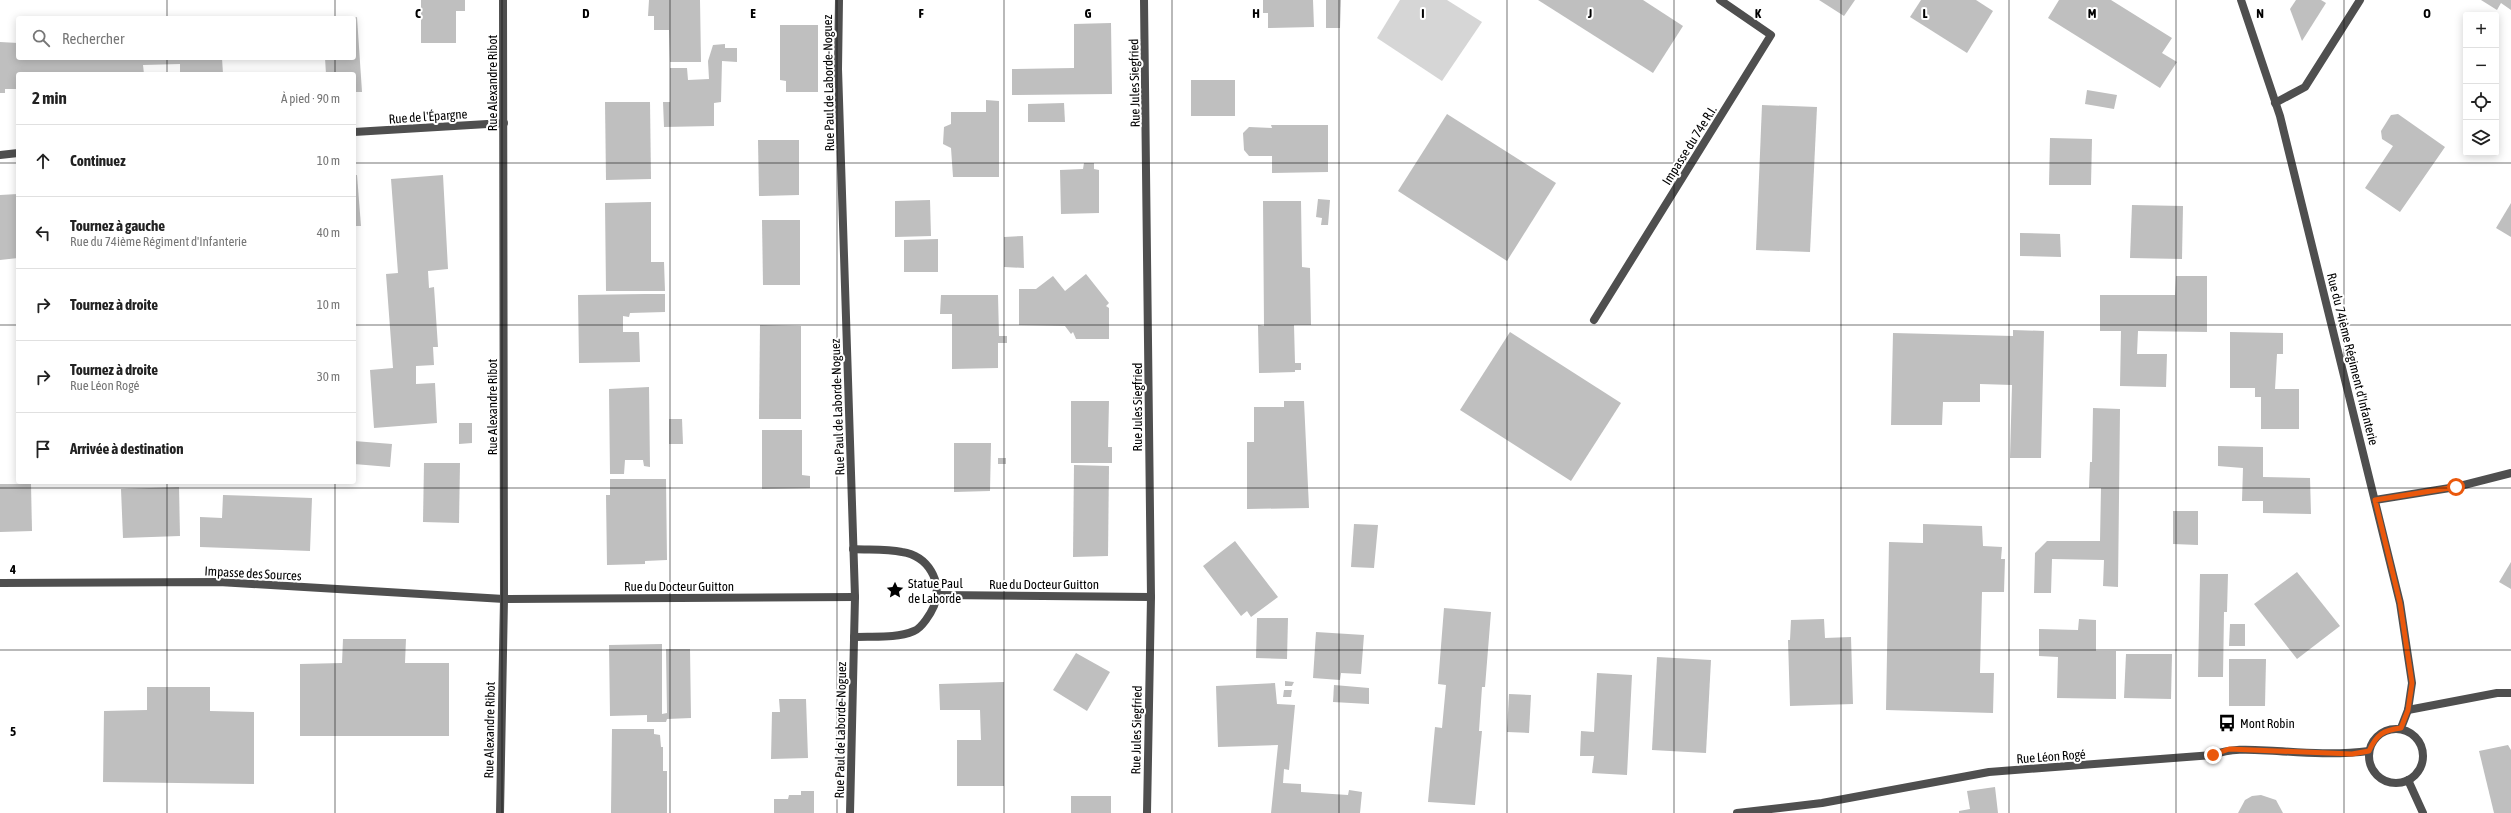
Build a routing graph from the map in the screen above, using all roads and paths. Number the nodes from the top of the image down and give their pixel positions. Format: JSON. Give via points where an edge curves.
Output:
{"nodes":[{"id":1,"x":503,"y":0,"type":"edge"},
{"id":2,"x":839,"y":0,"type":"edge"},
{"id":3,"x":1144,"y":0,"type":"edge"},
{"id":4,"x":1720,"y":0,"type":"edge"},
{"id":5,"x":2241,"y":0,"type":"edge"},
{"id":6,"x":2360,"y":0,"type":"edge"},
{"id":7,"x":2275,"y":103,"type":"junction"},
{"id":8,"x":504,"y":123,"type":"junction"},
{"id":9,"x":356,"y":132,"type":"edge"},
{"id":10,"x":16,"y":154,"type":"edge"},
{"id":11,"x":0,"y":155,"type":"edge"},
{"id":12,"x":1594,"y":320,"type":"dead end"},
{"id":13,"x":2511,"y":473,"type":"edge"},
{"id":14,"x":2375,"y":500,"type":"junction"},
{"id":15,"x":853,"y":549,"type":"junction"},
{"id":16,"x":0,"y":583,"type":"edge"},
{"id":17,"x":938,"y":595,"type":"junction"},
{"id":18,"x":855,"y":597,"type":"junction"},
{"id":19,"x":1150,"y":597,"type":"junction"},
{"id":20,"x":504,"y":599,"type":"junction"},
{"id":21,"x":854,"y":637,"type":"junction"},
{"id":22,"x":2511,"y":693,"type":"edge"},
{"id":23,"x":2408,"y":710,"type":"junction"},
{"id":24,"x":2401,"y":728,"type":"junction"},
{"id":25,"x":2369,"y":751,"type":"junction"},
{"id":26,"x":2408,"y":780,"type":"junction"},
{"id":27,"x":500,"y":813,"type":"edge"},
{"id":28,"x":850,"y":813,"type":"edge"},
{"id":29,"x":1147,"y":813,"type":"edge"},
{"id":30,"x":1737,"y":813,"type":"edge"},
{"id":31,"x":2423,"y":813,"type":"edge"}],
"edges":[{"from":1,"to":8,"type":"street","name":"Rue Alexandre Ribot"},
{"from":2,"to":15,"type":"street","name":"Rue Paul de Laborde-Noguez","via":[[838,69]]},
{"from":3,"to":19,"type":"street","name":"Rue Jules Siegfried"},
{"from":4,"to":12,"type":"street","name":"Impasse du 74e R.I.","via":[[1771,35]]},
{"from":5,"to":7,"type":"street","name":"Rue du 74ième Régiment d'Infanterie"},
{"from":6,"to":7,"type":"street","via":[[2306,87]]},
{"from":7,"to":14,"type":"street","name":"Rue du 74ième Régiment d'Infanterie"},
{"from":8,"to":9,"type":"street","name":"Rue de l'Épargne"},
{"from":8,"to":20,"type":"street","name":"Rue Alexandre Ribot"},
{"from":10,"to":11,"type":"street"},
{"from":13,"to":14,"type":"street","via":[[2456,487]]},
{"from":14,"to":23,"type":"street","name":"Rue du 74ième Régiment d'Infanterie","via":[[2400,603],[2412,683]]},
{"from":15,"to":17,"type":"street","via":[[903,552],[923,562],[936,577]]},
{"from":15,"to":18,"type":"street","name":"Rue Paul de Laborde-Noguez"},
{"from":16,"to":20,"type":"street","name":"Impasse des Sources","via":[[219,582]]},
{"from":17,"to":19,"type":"street","name":"Rue du Docteur Guitton"},
{"from":17,"to":21,"type":"street","via":[[931,612],[916,631],[897,636]]},
{"from":18,"to":20,"type":"street","name":"Rue du Docteur Guitton"},
{"from":18,"to":21,"type":"street","name":"Rue Paul de Laborde-Noguez"},
{"from":19,"to":29,"type":"street","name":"Rue Jules Siegfried"},
{"from":20,"to":27,"type":"street","name":"Rue Alexandre Ribot"},
{"from":21,"to":28,"type":"street","name":"Rue Paul de Laborde-Noguez"},
{"from":22,"to":23,"type":"street","via":[[2497,693]]},
{"from":23,"to":24,"type":"street","name":"Rue du 74ième Régiment d'Infanterie"},
{"from":24,"to":25,"type":"street","via":[[2387,730],[2375,738]]},
{"from":24,"to":26,"type":"street","via":[[2416,737],[2423,752],[2420,768]]},
{"from":25,"to":26,"type":"street","via":[[2373,770],[2380,778],[2398,783]]},
{"from":25,"to":30,"type":"street","name":"Rue Léon Rogé","via":[[2323,753],[2229,749],[2213,755],[1989,772],[1822,803]]},
{"from":26,"to":31,"type":"street"}]}
